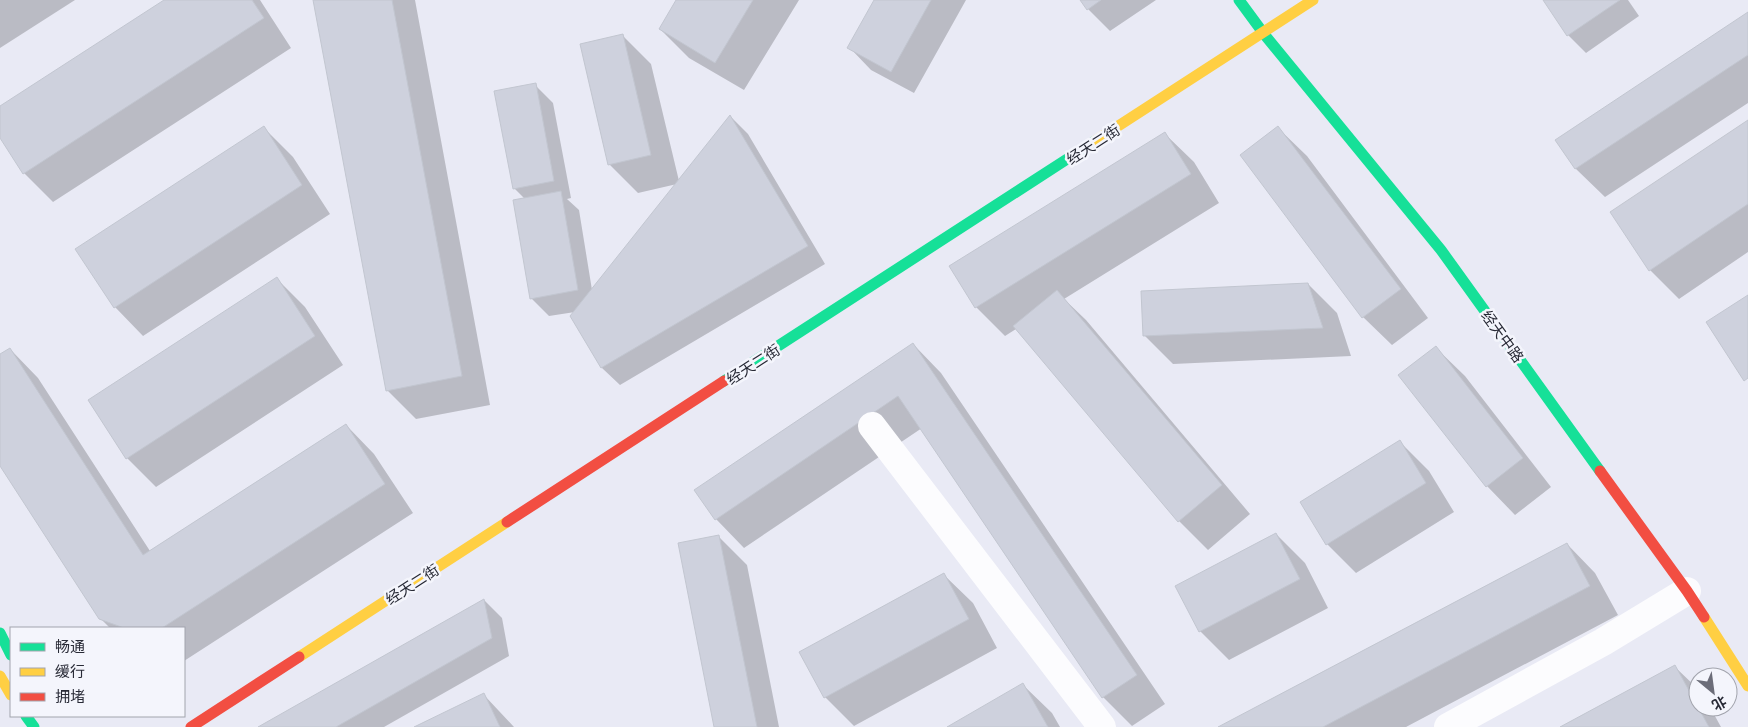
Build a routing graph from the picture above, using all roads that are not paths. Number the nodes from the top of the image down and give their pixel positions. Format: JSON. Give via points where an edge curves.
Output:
{"nodes":[{"id":1,"x":1240,"y":0,"type":"edge"},
{"id":2,"x":1313,"y":0,"type":"edge"},
{"id":3,"x":1264,"y":34,"type":"junction"},
{"id":4,"x":872,"y":426,"type":"dead end"},
{"id":5,"x":1687,"y":591,"type":"junction"},
{"id":6,"x":0,"y":633,"type":"edge"},
{"id":7,"x":10,"y":653,"type":"edge"},
{"id":8,"x":0,"y":676,"type":"edge"},
{"id":9,"x":1748,"y":686,"type":"edge"},
{"id":10,"x":10,"y":692,"type":"edge"},
{"id":11,"x":191,"y":727,"type":"edge"},
{"id":12,"x":1102,"y":727,"type":"edge"},
{"id":13,"x":1448,"y":727,"type":"edge"}],
"edges":[{"from":1,"to":3,"type":"main road","name":"经天中路"},
{"from":2,"to":3,"type":"main road","name":"经天二街"},
{"from":3,"to":5,"type":"main road","name":"经天中路","via":[[1441,250]]},
{"from":3,"to":11,"type":"main road","name":"经天二街"},
{"from":4,"to":12,"type":"street"},
{"from":5,"to":9,"type":"main road","name":"经天中路"},
{"from":5,"to":13,"type":"street","via":[[1603,642]]},
{"from":6,"to":7,"type":"main road"},
{"from":8,"to":10,"type":"main road"}]}
